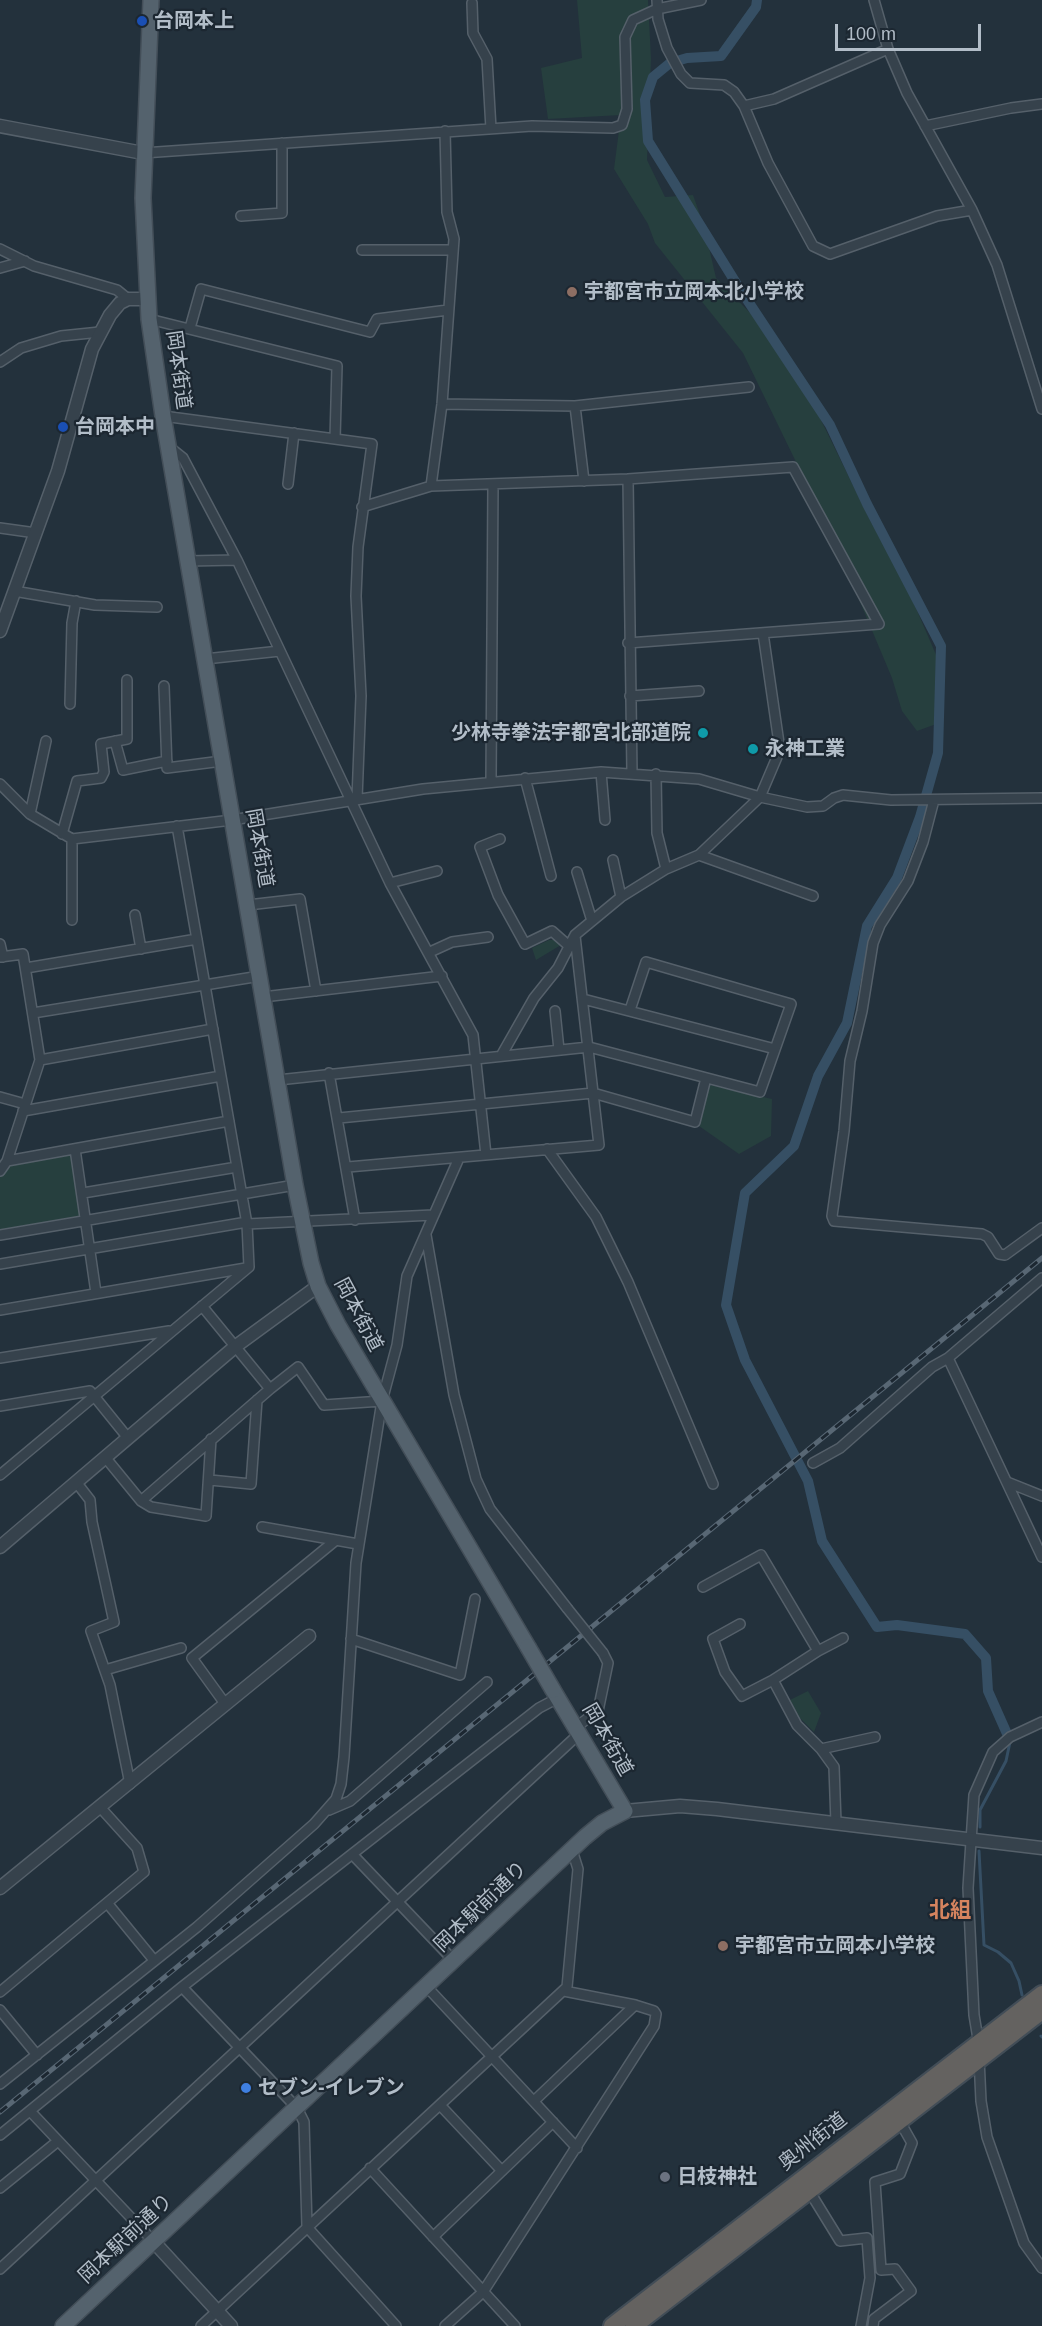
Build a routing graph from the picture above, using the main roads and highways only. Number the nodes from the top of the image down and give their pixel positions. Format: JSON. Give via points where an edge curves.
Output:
{"nodes":[{"id":1,"x":151,"y":0,"type":"edge"},
{"id":2,"x":625,"y":1811,"type":"joint"},
{"id":3,"x":1042,"y":1994,"type":"edge"},
{"id":4,"x":1042,"y":2012,"type":"edge"},
{"id":5,"x":63,"y":2326,"type":"edge"},
{"id":6,"x":612,"y":2326,"type":"edge"},
{"id":7,"x":634,"y":2326,"type":"edge"}],
"edges":[{"from":1,"to":2,"type":"main road","name":"岡本街道","bridge":true,"via":[[143,153],[149,319],[295,1185],[318,1286]]},
{"from":2,"to":5,"type":"main road","name":"岡本駅前通り","via":[[602,1823],[572,1850]]},
{"from":3,"to":6,"type":"highway","name":"奥州街道"},
{"from":4,"to":7,"type":"highway","name":"奥州街道"}]}
